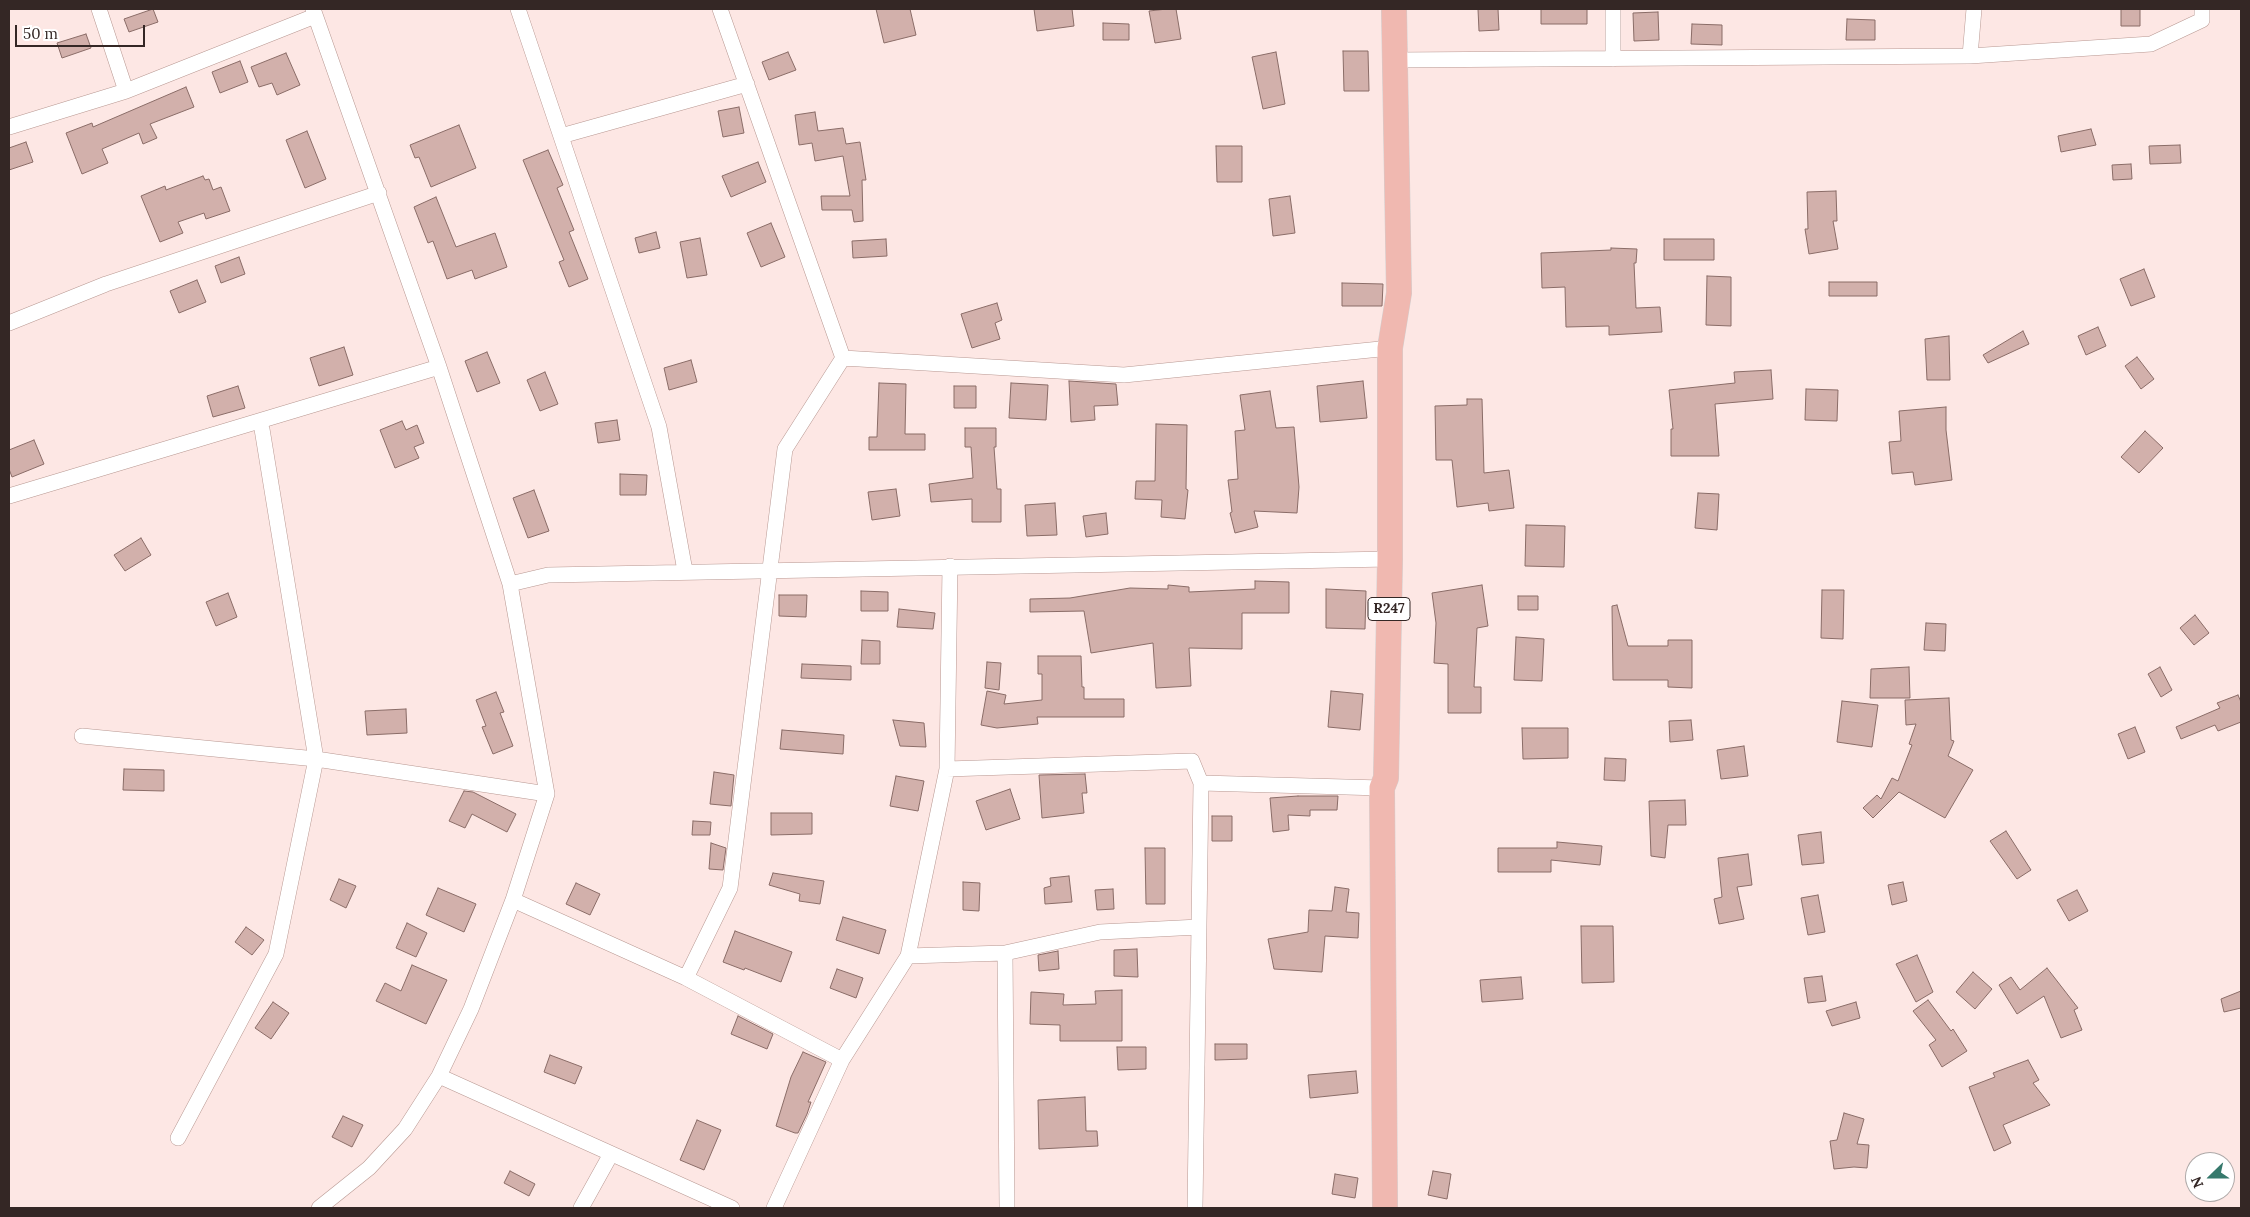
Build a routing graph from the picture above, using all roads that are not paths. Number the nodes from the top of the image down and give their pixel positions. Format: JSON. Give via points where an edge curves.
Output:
{"nodes":[{"id":1,"x":98,"y":9,"type":"edge"},
{"id":2,"x":518,"y":9,"type":"edge"},
{"id":3,"x":720,"y":9,"type":"edge"},
{"id":4,"x":1394,"y":9,"type":"edge"},
{"id":5,"x":1613,"y":9,"type":"edge"},
{"id":6,"x":1974,"y":9,"type":"edge"},
{"id":7,"x":2202,"y":9,"type":"edge"},
{"id":8,"x":314,"y":12,"type":"edge"},
{"id":9,"x":1970,"y":56,"type":"junction"},
{"id":10,"x":1613,"y":59,"type":"junction"},
{"id":11,"x":1395,"y":60,"type":"junction"},
{"id":12,"x":747,"y":84,"type":"junction"},
{"id":13,"x":126,"y":91,"type":"junction"},
{"id":14,"x":9,"y":127,"type":"edge"},
{"id":15,"x":561,"y":136,"type":"junction"},
{"id":16,"x":379,"y":193,"type":"junction"},
{"id":17,"x":9,"y":323,"type":"edge"},
{"id":18,"x":1390,"y":348,"type":"junction"},
{"id":19,"x":843,"y":358,"type":"junction"},
{"id":20,"x":439,"y":366,"type":"junction"},
{"id":21,"x":262,"y":429,"type":"dead end"},
{"id":22,"x":9,"y":496,"type":"edge"},
{"id":23,"x":1390,"y":559,"type":"junction"},
{"id":24,"x":950,"y":566,"type":"junction"},
{"id":25,"x":771,"y":569,"type":"junction"},
{"id":26,"x":685,"y":571,"type":"junction"},
{"id":27,"x":510,"y":584,"type":"junction"},
{"id":28,"x":82,"y":736,"type":"dead end"},
{"id":29,"x":316,"y":760,"type":"junction"},
{"id":30,"x":947,"y":769,"type":"junction"},
{"id":31,"x":1202,"y":784,"type":"junction"},
{"id":32,"x":1382,"y":788,"type":"junction"},
{"id":33,"x":547,"y":794,"type":"junction"},
{"id":34,"x":512,"y":900,"type":"junction"},
{"id":35,"x":1199,"y":927,"type":"junction"},
{"id":36,"x":1005,"y":954,"type":"junction"},
{"id":37,"x":908,"y":956,"type":"junction"},
{"id":38,"x":686,"y":978,"type":"junction"},
{"id":39,"x":842,"y":1060,"type":"junction"},
{"id":40,"x":439,"y":1076,"type":"junction"},
{"id":41,"x":178,"y":1138,"type":"dead end"},
{"id":42,"x":611,"y":1154,"type":"junction"},
{"id":43,"x":319,"y":1208,"type":"edge"},
{"id":44,"x":581,"y":1208,"type":"edge"},
{"id":45,"x":732,"y":1208,"type":"edge"},
{"id":46,"x":774,"y":1208,"type":"edge"},
{"id":47,"x":1007,"y":1208,"type":"edge"},
{"id":48,"x":1195,"y":1208,"type":"edge"},
{"id":49,"x":1385,"y":1208,"type":"edge"}],
"edges":[{"from":1,"to":13,"type":"street"},
{"from":2,"to":15,"type":"street"},
{"from":3,"to":12,"type":"street"},
{"from":4,"to":11,"type":"main road","number":"R247"},
{"from":5,"to":10,"type":"street"},
{"from":6,"to":9,"type":"street"},
{"from":7,"to":9,"type":"street","via":[[2202,20],[2151,44]]},
{"from":8,"to":13,"type":"street"},
{"from":8,"to":16,"type":"street"},
{"from":9,"to":10,"type":"street"},
{"from":10,"to":11,"type":"street"},
{"from":11,"to":18,"type":"main road","number":"R247","via":[[1399,293]]},
{"from":12,"to":15,"type":"street"},
{"from":12,"to":19,"type":"street"},
{"from":13,"to":14,"type":"street"},
{"from":15,"to":26,"type":"street","via":[[659,427]]},
{"from":16,"to":17,"type":"street","via":[[106,284]]},
{"from":16,"to":20,"type":"street"},
{"from":18,"to":19,"type":"street","via":[[1124,374]]},
{"from":18,"to":23,"type":"main road","number":"R247"},
{"from":19,"to":25,"type":"street","via":[[786,449]]},
{"from":20,"to":22,"type":"street"},
{"from":20,"to":27,"type":"street"},
{"from":21,"to":29,"type":"street"},
{"from":23,"to":24,"type":"street"},
{"from":23,"to":32,"type":"main road","number":"R247","via":[[1386,778]]},
{"from":24,"to":25,"type":"street"},
{"from":24,"to":30,"type":"street"},
{"from":25,"to":26,"type":"street"},
{"from":25,"to":38,"type":"street","via":[[730,888]]},
{"from":26,"to":27,"type":"street","via":[[548,575]]},
{"from":27,"to":33,"type":"street"},
{"from":28,"to":29,"type":"street"},
{"from":29,"to":33,"type":"street"},
{"from":29,"to":41,"type":"street","via":[[276,954]]},
{"from":30,"to":31,"type":"street","via":[[1192,761]]},
{"from":30,"to":37,"type":"street"},
{"from":31,"to":32,"type":"street"},
{"from":31,"to":35,"type":"street"},
{"from":32,"to":49,"type":"main road","number":"R247"},
{"from":33,"to":34,"type":"street"},
{"from":34,"to":38,"type":"street"},
{"from":34,"to":40,"type":"street","via":[[471,1009]]},
{"from":35,"to":36,"type":"street","via":[[1100,932]]},
{"from":35,"to":48,"type":"street"},
{"from":36,"to":37,"type":"street"},
{"from":36,"to":47,"type":"street"},
{"from":37,"to":39,"type":"street"},
{"from":38,"to":39,"type":"street"},
{"from":39,"to":46,"type":"street"},
{"from":40,"to":42,"type":"street"},
{"from":40,"to":43,"type":"street","via":[[405,1129],[369,1168]]},
{"from":42,"to":44,"type":"street"},
{"from":42,"to":45,"type":"street"}]}
